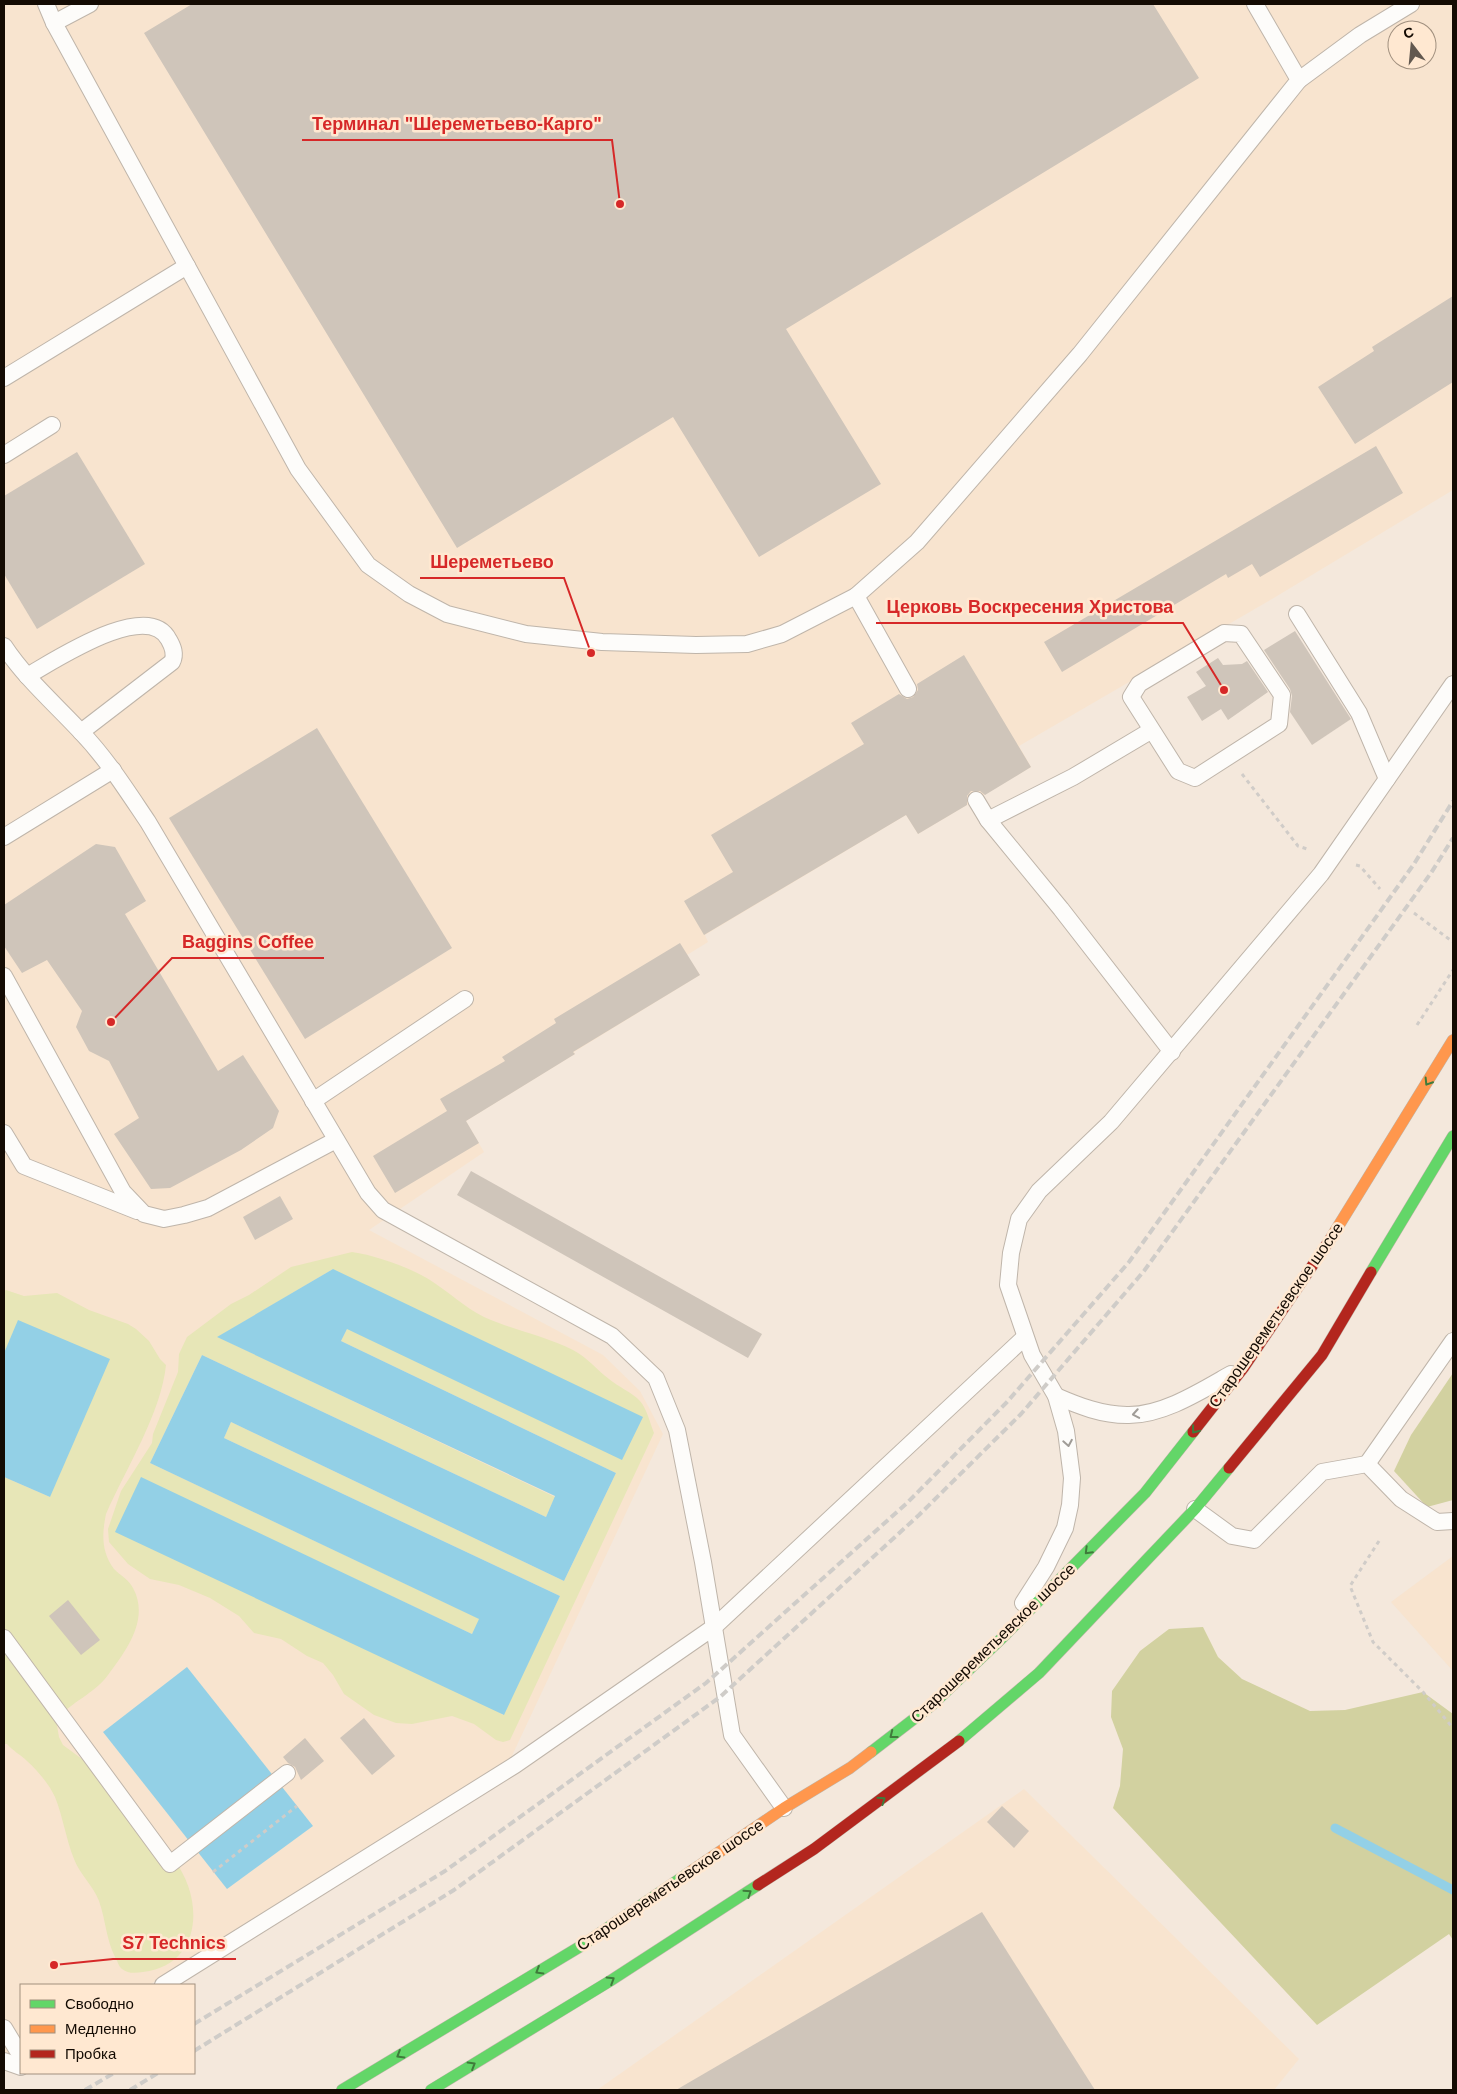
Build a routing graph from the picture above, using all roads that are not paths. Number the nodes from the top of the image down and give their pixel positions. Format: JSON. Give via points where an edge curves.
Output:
{"nodes":[{"id":1,"x":46,"y":4,"type":"edge"},
{"id":2,"x":90,"y":4,"type":"edge"},
{"id":3,"x":1255,"y":4,"type":"edge"},
{"id":4,"x":1411,"y":4,"type":"edge"},
{"id":5,"x":54,"y":23,"type":"junction"},
{"id":6,"x":1299,"y":80,"type":"junction"},
{"id":7,"x":187,"y":266,"type":"junction"},
{"id":8,"x":4,"y":378,"type":"edge"},
{"id":9,"x":52,"y":425,"type":"dead end"},
{"id":10,"x":4,"y":455,"type":"edge"},
{"id":11,"x":856,"y":596,"type":"junction"},
{"id":12,"x":1298,"y":614,"type":"dead end"},
{"id":13,"x":4,"y":646,"type":"edge"},
{"id":14,"x":27,"y":676,"type":"junction"},
{"id":15,"x":1453,"y":684,"type":"edge"},
{"id":16,"x":908,"y":689,"type":"dead end"},
{"id":17,"x":1152,"y":730,"type":"junction"},
{"id":18,"x":82,"y":732,"type":"junction"},
{"id":19,"x":113,"y":770,"type":"junction"},
{"id":20,"x":1387,"y":779,"type":"junction"},
{"id":21,"x":976,"y":800,"type":"dead end"},
{"id":22,"x":988,"y":820,"type":"junction"},
{"id":23,"x":4,"y":837,"type":"edge"},
{"id":24,"x":4,"y":976,"type":"edge"},
{"id":25,"x":465,"y":999,"type":"dead end"},
{"id":26,"x":1453,"y":1040,"type":"edge"},
{"id":27,"x":1172,"y":1052,"type":"junction"},
{"id":28,"x":313,"y":1101,"type":"junction"},
{"id":29,"x":4,"y":1133,"type":"edge"},
{"id":30,"x":1453,"y":1136,"type":"edge"},
{"id":31,"x":336,"y":1140,"type":"junction"},
{"id":32,"x":144,"y":1214,"type":"junction"},
{"id":33,"x":1025,"y":1337,"type":"junction"},
{"id":34,"x":1453,"y":1341,"type":"edge"},
{"id":35,"x":1244,"y":1367,"type":"junction"},
{"id":36,"x":1056,"y":1396,"type":"junction"},
{"id":37,"x":1367,"y":1464,"type":"junction"},
{"id":38,"x":1195,"y":1509,"type":"junction"},
{"id":39,"x":1453,"y":1521,"type":"edge"},
{"id":40,"x":714,"y":1627,"type":"junction"},
{"id":41,"x":4,"y":1638,"type":"edge"},
{"id":42,"x":1002,"y":1638,"type":"junction"},
{"id":43,"x":287,"y":1773,"type":"dead end"},
{"id":44,"x":784,"y":1808,"type":"junction"},
{"id":45,"x":165,"y":1984,"type":"edge"},
{"id":46,"x":4,"y":2028,"type":"edge"},
{"id":47,"x":20,"y":2054,"type":"edge"},
{"id":48,"x":4,"y":2061,"type":"edge"},
{"id":49,"x":20,"y":2067,"type":"edge"},
{"id":50,"x":342,"y":2090,"type":"edge"},
{"id":51,"x":431,"y":2090,"type":"edge"}],
"edges":[{"from":1,"to":5,"type":"lane"},
{"from":2,"to":5,"type":"lane"},
{"from":3,"to":6,"type":"lane"},
{"from":4,"to":6,"type":"lane","via":[[1360,35]]},
{"from":5,"to":7,"type":"lane"},
{"from":6,"to":11,"type":"lane","via":[[1080,354],[917,542]]},
{"from":7,"to":8,"type":"lane"},
{"from":7,"to":11,"type":"lane","via":[[298,469],[368,566],[409,594],[447,614],[526,634],[602,642],[747,644],[782,634]]},
{"from":9,"to":10,"type":"lane"},
{"from":11,"to":16,"type":"lane"},
{"from":12,"to":20,"type":"lane","via":[[1359,713]]},
{"from":13,"to":14,"type":"lane"},
{"from":14,"to":18,"type":"lane"},
{"from":14,"to":18,"type":"lane","via":[[102,636],[139,624],[159,628],[168,637],[174,651],[172,662]]},
{"from":15,"to":20,"type":"lane"},
{"from":17,"to":17,"type":"lane","via":[[1178,772],[1195,778],[1279,724],[1282,695],[1242,634],[1224,633],[1139,684],[1131,697]]},
{"from":17,"to":22,"type":"lane","via":[[1073,777]]},
{"from":18,"to":19,"type":"lane"},
{"from":19,"to":23,"type":"lane"},
{"from":19,"to":28,"type":"lane","via":[[148,822]]},
{"from":20,"to":27,"type":"lane","via":[[1333,858]]},
{"from":21,"to":22,"type":"lane"},
{"from":22,"to":27,"type":"lane"},
{"from":24,"to":32,"type":"lane","via":[[123,1192]]},
{"from":25,"to":28,"type":"lane"},
{"from":26,"to":35,"type":"main road","name":"Старошереметьевское шоссе","one_way":true,"via":[[1344,1218]]},
{"from":27,"to":33,"type":"lane","via":[[1111,1122],[1040,1191],[1019,1219],[1008,1284]]},
{"from":28,"to":31,"type":"lane"},
{"from":29,"to":32,"type":"lane","via":[[24,1166]]},
{"from":30,"to":38,"type":"main road","via":[[1322,1355]]},
{"from":31,"to":32,"type":"lane","via":[[208,1208],[164,1219]]},
{"from":31,"to":40,"type":"lane","via":[[368,1193],[383,1210],[612,1336],[656,1378],[677,1430]]},
{"from":33,"to":36,"type":"lane"},
{"from":33,"to":40,"type":"lane"},
{"from":34,"to":37,"type":"lane"},
{"from":35,"to":36,"type":"lane","one_way":true,"via":[[1164,1408],[1129,1416],[1086,1408]]},
{"from":35,"to":42,"type":"main road","name":"Старошереметьевское шоссе","one_way":true,"via":[[1145,1493]]},
{"from":36,"to":42,"type":"lane","one_way":true,"via":[[1071,1458],[1070,1505],[1065,1528],[1046,1567]]},
{"from":37,"to":38,"type":"lane","via":[[1322,1472],[1254,1540],[1232,1536]]},
{"from":37,"to":39,"type":"lane","via":[[1401,1499],[1437,1522]]},
{"from":51,"to":38,"type":"main road","one_way":true,"via":[[716,1914],[893,1792],[1039,1673]]},
{"from":40,"to":44,"type":"lane","via":[[732,1735]]},
{"from":40,"to":45,"type":"lane","via":[[516,1765]]},
{"from":41,"to":43,"type":"lane","via":[[170,1864]]},
{"from":42,"to":44,"type":"main road","name":"Старошереметьевское шоссе","one_way":true,"via":[[932,1705],[850,1768]]},
{"from":44,"to":50,"type":"main road","name":"Старошереметьевское шоссе","one_way":true,"via":[[581,1946]]},
{"from":46,"to":47,"type":"lane"},
{"from":48,"to":49,"type":"lane"}]}
